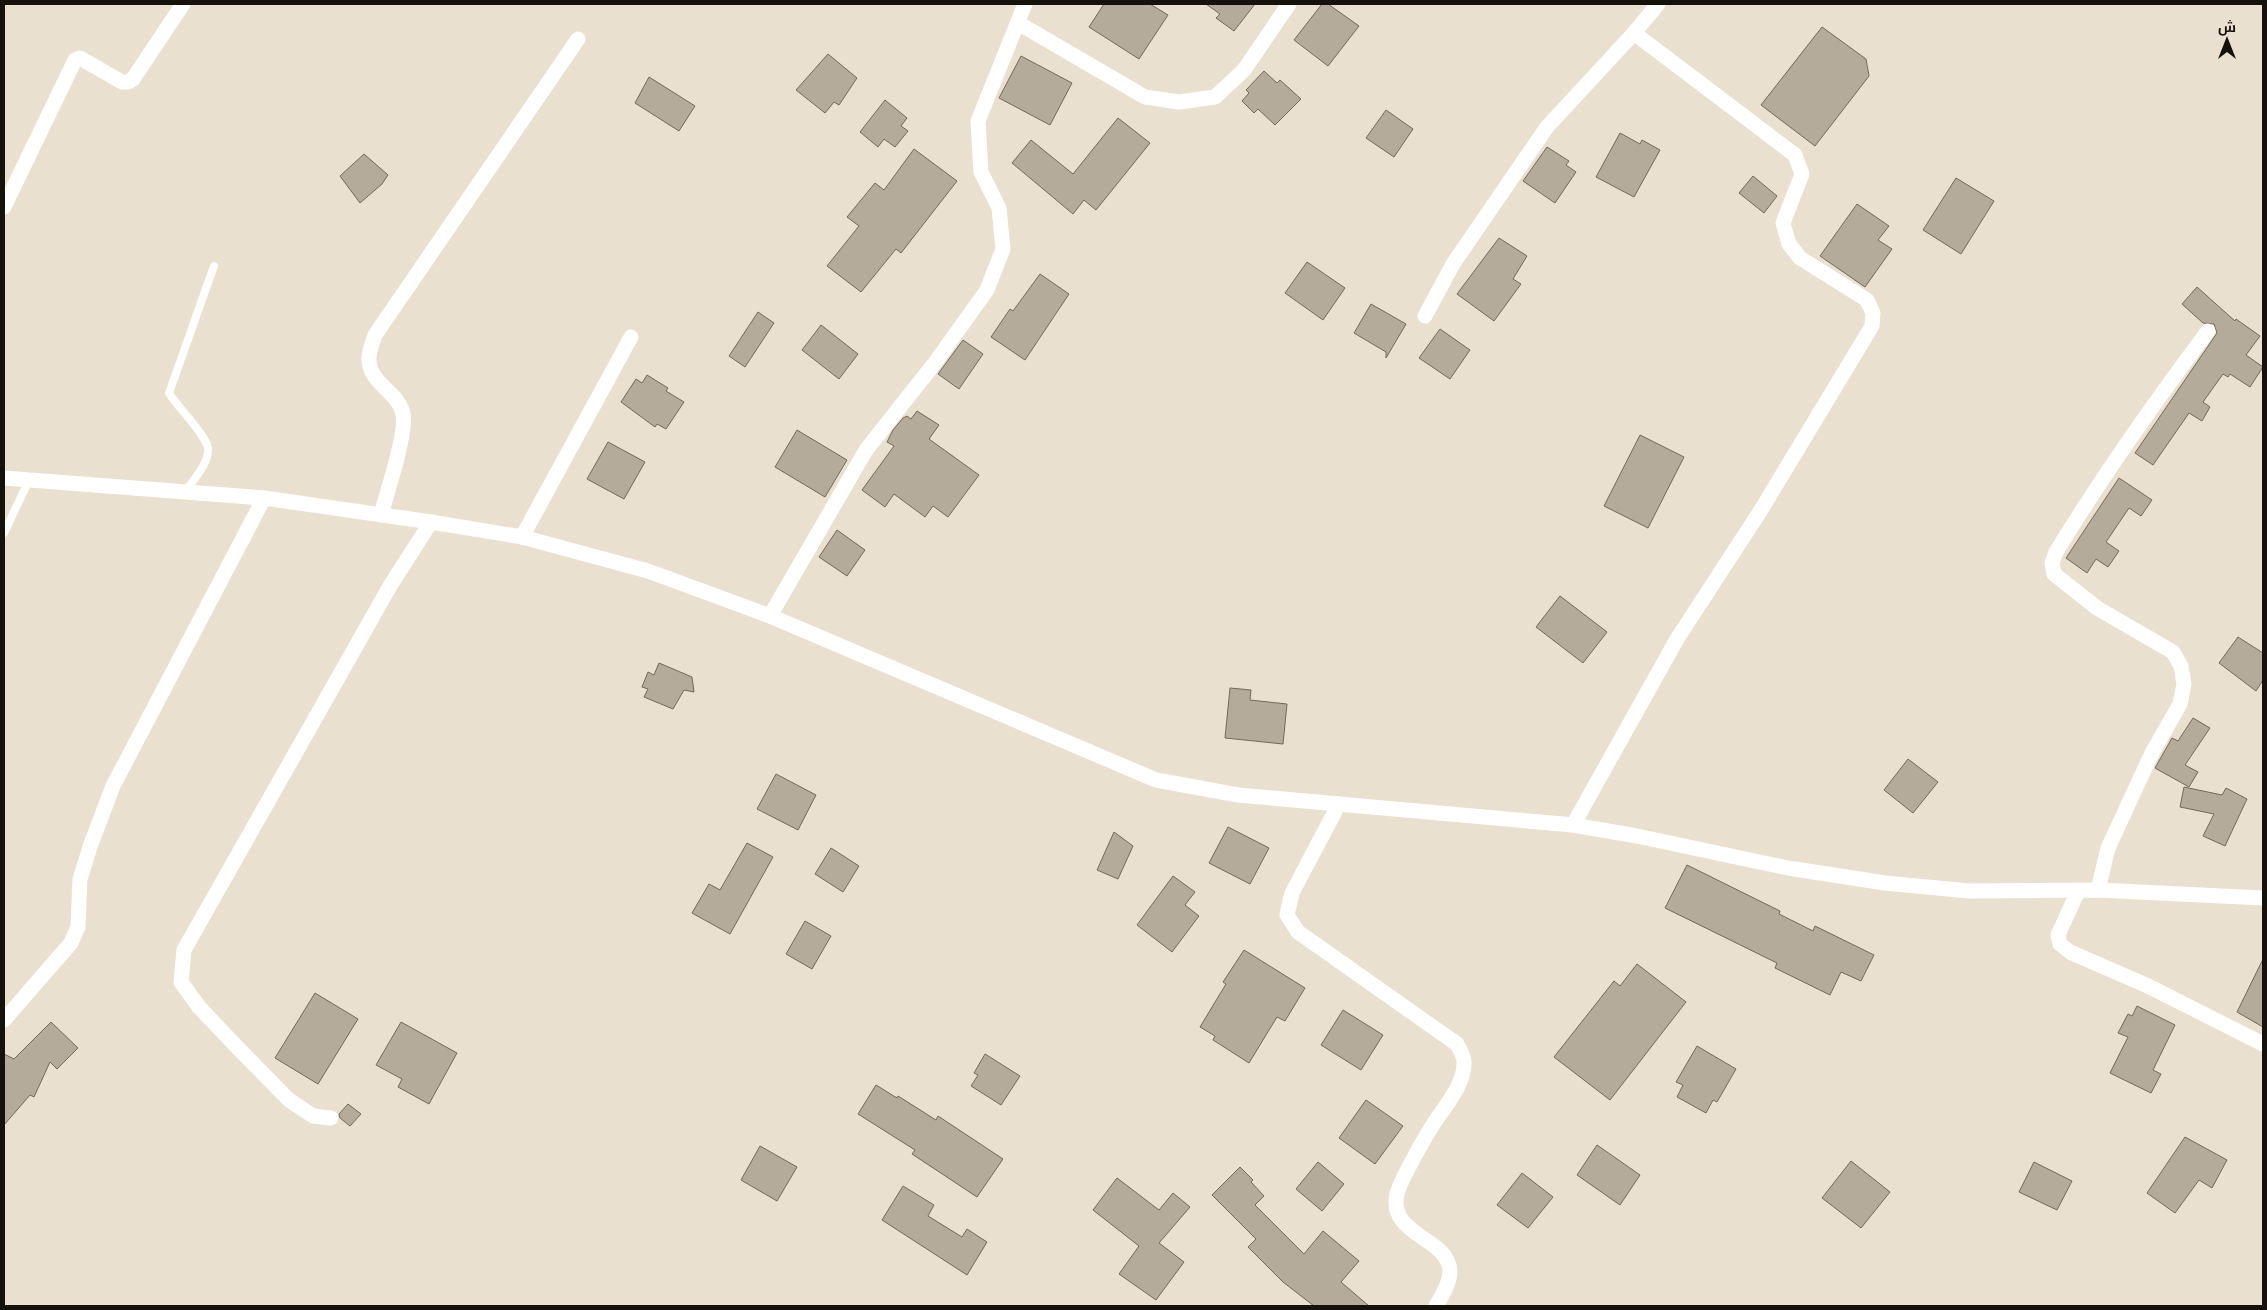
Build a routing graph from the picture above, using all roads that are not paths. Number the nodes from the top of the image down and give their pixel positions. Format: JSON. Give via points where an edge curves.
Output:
{"nodes":[{"id":1,"x":183,"y":4,"type":"edge"},
{"id":2,"x":1025,"y":4,"type":"edge"},
{"id":3,"x":1289,"y":4,"type":"edge"},
{"id":4,"x":1658,"y":4,"type":"edge"},
{"id":5,"x":1018,"y":23,"type":"junction"},
{"id":6,"x":1634,"y":33,"type":"junction"},
{"id":7,"x":578,"y":39,"type":"dead end"},
{"id":8,"x":4,"y":206,"type":"edge"},
{"id":9,"x":214,"y":266,"type":"dead end"},
{"id":10,"x":1425,"y":316,"type":"dead end"},
{"id":11,"x":2208,"y":331,"type":"dead end"},
{"id":12,"x":631,"y":337,"type":"dead end"},
{"id":13,"x":4,"y":478,"type":"edge"},
{"id":14,"x":29,"y":480,"type":"junction"},
{"id":15,"x":185,"y":492,"type":"junction"},
{"id":16,"x":264,"y":498,"type":"junction"},
{"id":17,"x":381,"y":514,"type":"junction"},
{"id":18,"x":431,"y":522,"type":"junction"},
{"id":19,"x":4,"y":533,"type":"edge"},
{"id":20,"x":522,"y":538,"type":"junction"},
{"id":21,"x":770,"y":616,"type":"junction"},
{"id":22,"x":1340,"y":804,"type":"junction"},
{"id":23,"x":1573,"y":825,"type":"junction"},
{"id":24,"x":2098,"y":890,"type":"junction"},
{"id":25,"x":2078,"y":891,"type":"junction"},
{"id":26,"x":2263,"y":898,"type":"edge"},
{"id":27,"x":4,"y":1020,"type":"edge"},
{"id":28,"x":2263,"y":1044,"type":"edge"},
{"id":29,"x":331,"y":1118,"type":"dead end"},
{"id":30,"x":1436,"y":1306,"type":"edge"}],
"edges":[{"from":1,"to":8,"type":"street","via":[[128,82],[122,82],[80,58],[75,60]]},
{"from":2,"to":5,"type":"street"},
{"from":3,"to":5,"type":"street","via":[[1244,70],[1215,96],[1179,102],[1145,96]]},
{"from":4,"to":6,"type":"street"},
{"from":5,"to":21,"type":"street","via":[[978,121],[981,172],[1000,208],[1002,249],[987,290],[866,450]]},
{"from":6,"to":10,"type":"street","via":[[1548,127],[1453,264]]},
{"from":6,"to":23,"type":"street","via":[[1795,155],[1802,174],[1783,223],[1789,244],[1800,258],[1867,300],[1873,313],[1872,326],[1761,510],[1677,639]]},
{"from":7,"to":17,"type":"street","via":[[375,335],[369,360],[375,380],[398,402],[403,414],[402,434]]},
{"from":9,"to":15,"type":"lane","via":[[169,393],[176,406],[206,440],[209,450]]},
{"from":11,"to":24,"type":"street","via":[[2147,411],[2096,486],[2052,563],[2054,574],[2097,608],[2173,652],[2181,666],[2184,684],[2180,704],[2152,753],[2108,848]]},
{"from":12,"to":20,"type":"street"},
{"from":13,"to":14,"type":"street"},
{"from":14,"to":15,"type":"street"},
{"from":14,"to":19,"type":"lane"},
{"from":15,"to":16,"type":"street"},
{"from":16,"to":17,"type":"street"},
{"from":16,"to":27,"type":"street","via":[[113,786],[80,879],[78,927],[71,943]]},
{"from":17,"to":18,"type":"street"},
{"from":18,"to":20,"type":"street"},
{"from":18,"to":29,"type":"street","via":[[390,586],[184,950],[181,982],[200,1007],[289,1100],[313,1116]]},
{"from":20,"to":21,"type":"street","via":[[648,571]]},
{"from":21,"to":22,"type":"street","via":[[1156,780],[1238,795]]},
{"from":22,"to":23,"type":"street"},
{"from":22,"to":30,"type":"street","via":[[1292,893],[1287,915],[1298,932],[1457,1044],[1465,1060],[1462,1080],[1430,1128],[1397,1194],[1396,1210],[1404,1224],[1446,1256],[1450,1271],[1447,1286]]},
{"from":23,"to":25,"type":"street","via":[[1788,868],[1885,883],[1969,891]]},
{"from":24,"to":25,"type":"street"},
{"from":24,"to":26,"type":"street"},
{"from":25,"to":28,"type":"street","via":[[2058,935],[2060,944],[2070,952],[2148,986]]}]}
